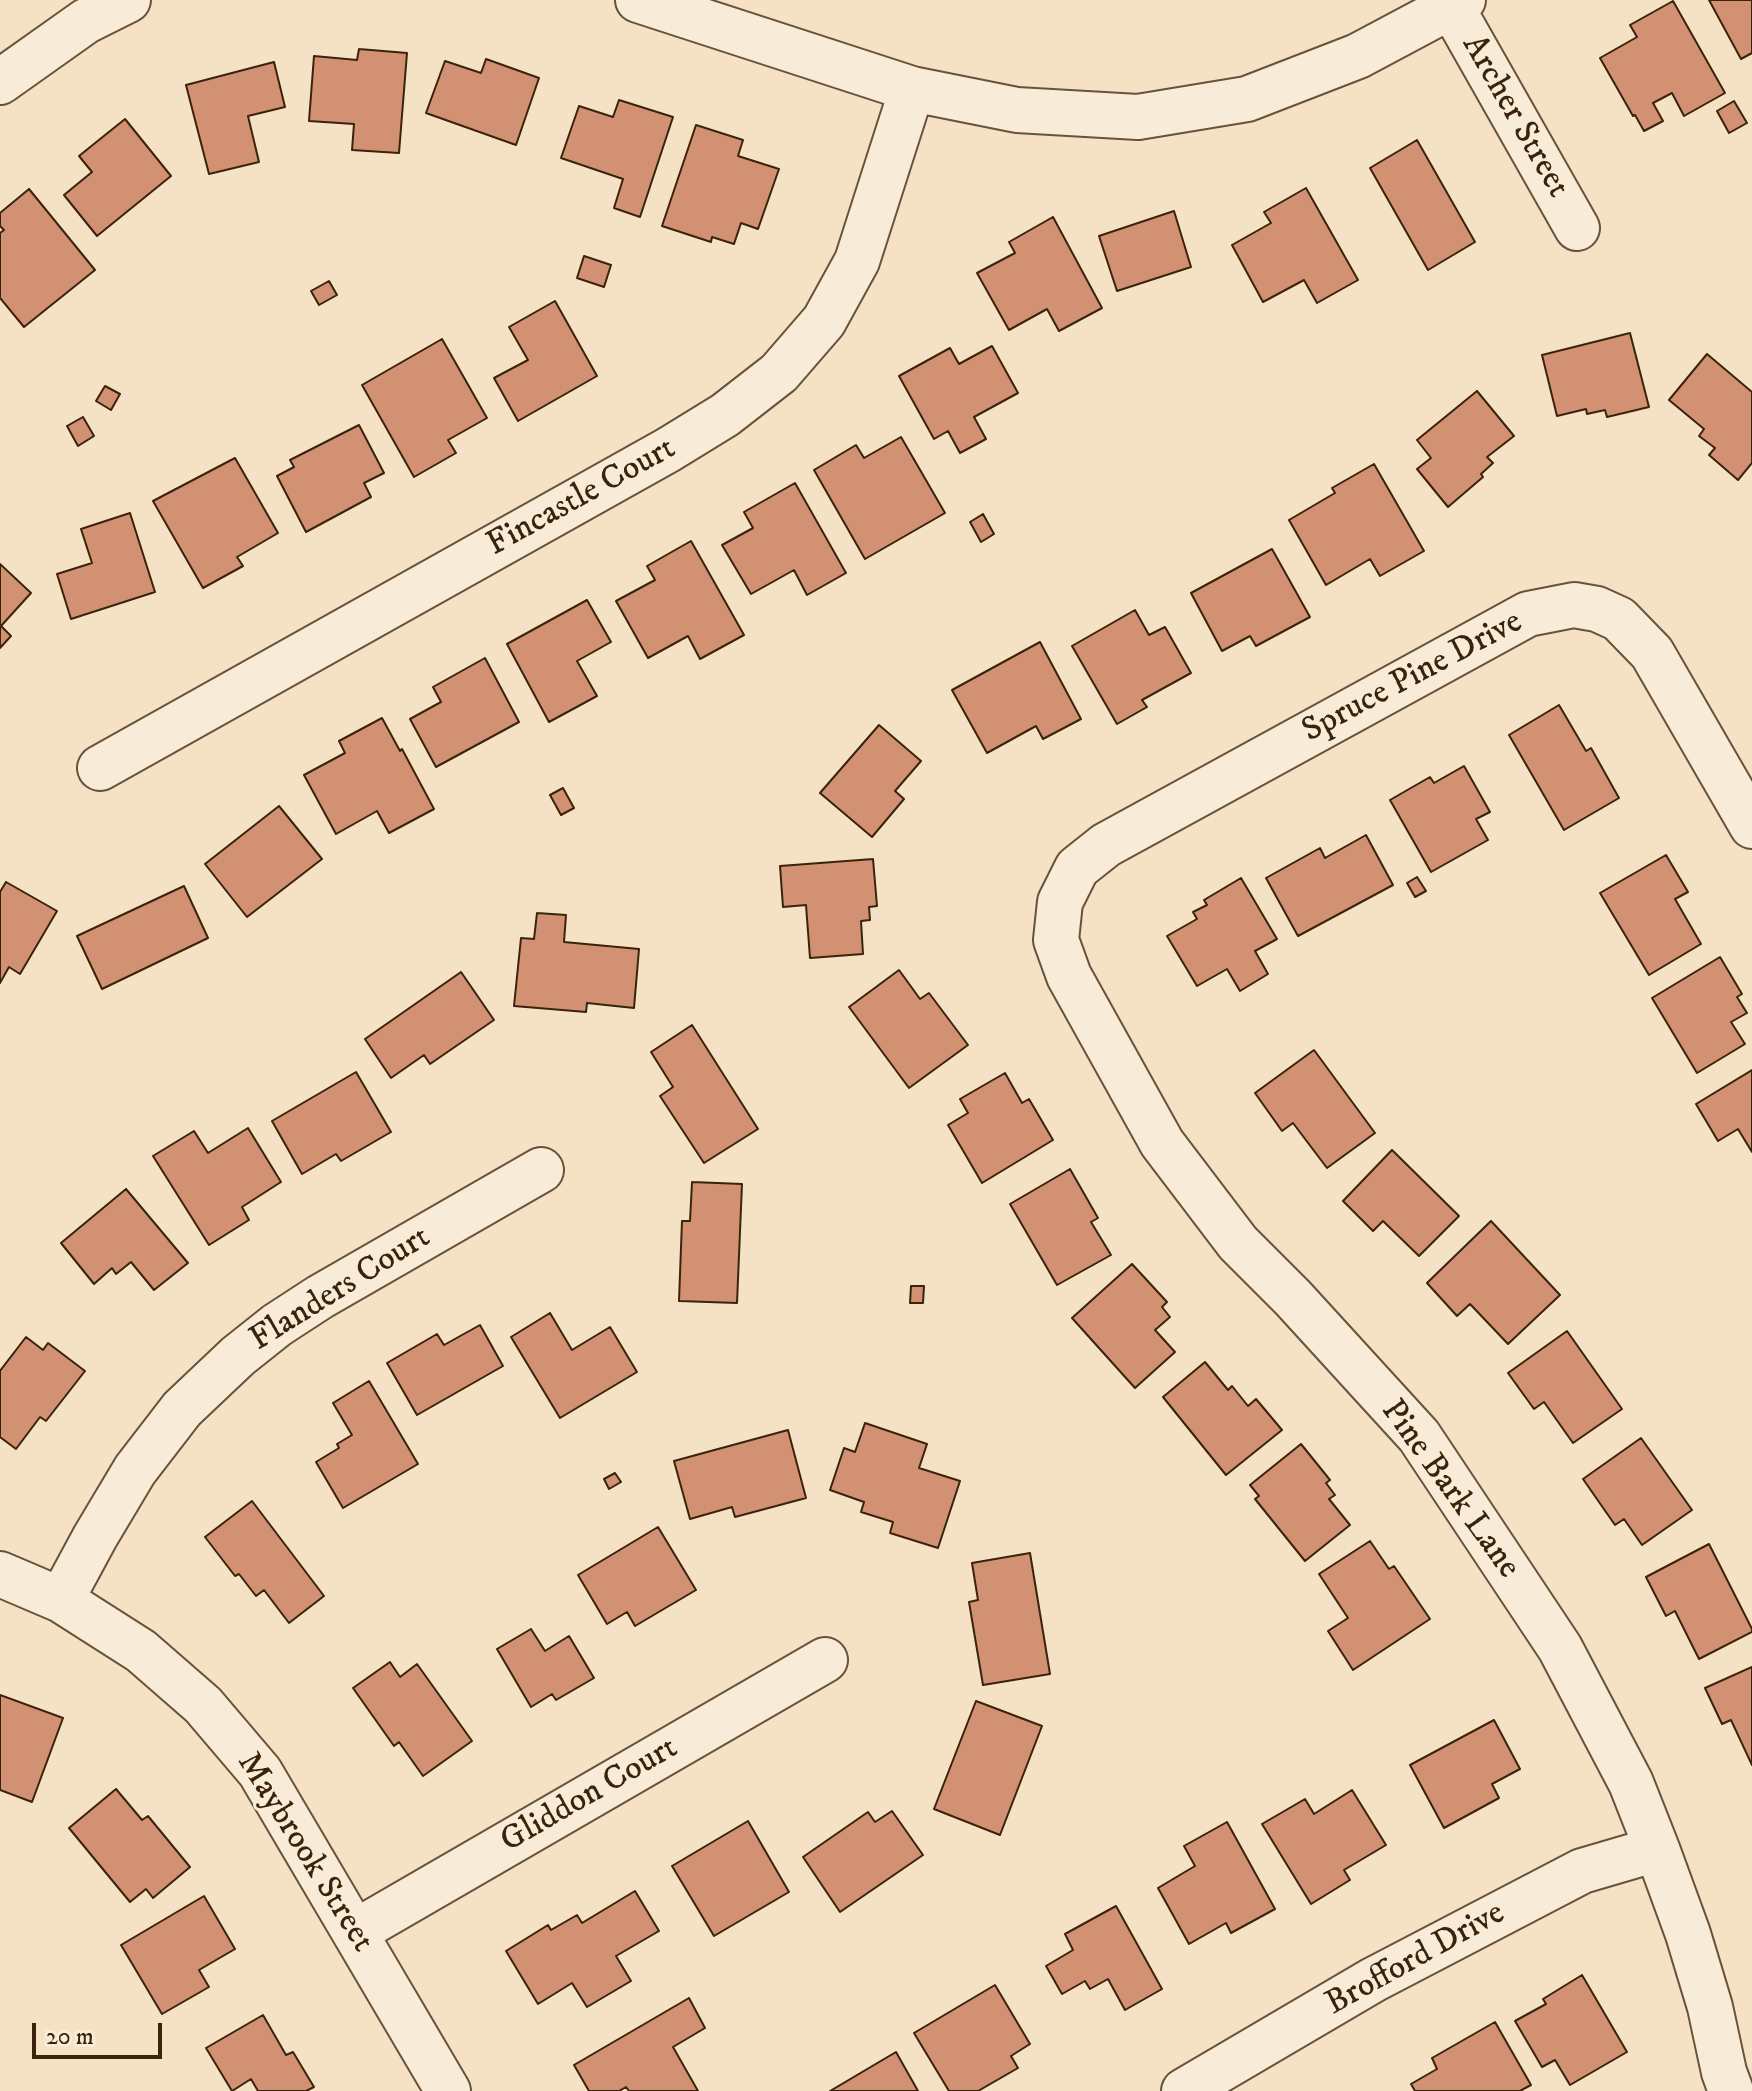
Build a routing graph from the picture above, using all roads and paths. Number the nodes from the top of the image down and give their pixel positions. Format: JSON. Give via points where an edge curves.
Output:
{"nodes":[{"id":1,"x":128,"y":0,"type":"edge"},
{"id":2,"x":638,"y":0,"type":"edge"},
{"id":3,"x":1457,"y":3,"type":"edge"},
{"id":4,"x":0,"y":82,"type":"edge"},
{"id":5,"x":912,"y":89,"type":"junction"},
{"id":6,"x":1577,"y":228,"type":"dead end"},
{"id":7,"x":100,"y":768,"type":"dead end"},
{"id":8,"x":1752,"y":826,"type":"edge"},
{"id":9,"x":1060,"y":902,"type":"joint"},
{"id":10,"x":541,"y":1170,"type":"dead end"},
{"id":11,"x":0,"y":1574,"type":"edge"},
{"id":12,"x":61,"y":1600,"type":"junction"},
{"id":13,"x":825,"y":1660,"type":"dead end"},
{"id":14,"x":1657,"y":1849,"type":"junction"},
{"id":15,"x":355,"y":1932,"type":"junction"},
{"id":16,"x":448,"y":2091,"type":"edge"},
{"id":17,"x":1184,"y":2091,"type":"edge"},
{"id":18,"x":1731,"y":2091,"type":"edge"}],
"edges":[{"from":1,"to":4,"type":"street","via":[[86,21]]},
{"from":2,"to":5,"type":"street"},
{"from":3,"to":5,"type":"street","via":[[1358,56],[1247,99],[1138,117],[1017,110]]},
{"from":3,"to":6,"type":"street","name":"Archer Street"},
{"from":5,"to":7,"type":"street","name":"Fincastle Court","via":[[857,261],[824,321],[779,373],[668,450]]},
{"from":8,"to":9,"type":"street","name":"Spruce Pine Drive","via":[[1652,653],[1619,619],[1574,605],[1528,614],[1106,845],[1077,868]]},
{"from":9,"to":14,"type":"street","name":"Pine Bark Lane","via":[[1056,940],[1069,976],[1162,1143],[1238,1243],[1419,1436],[1560,1648],[1631,1783]]},
{"from":10,"to":12,"type":"street","name":"Flanders Court","via":[[320,1297],[238,1356],[182,1409],[135,1470]]},
{"from":11,"to":12,"type":"street","name":"Maybrook Street"},
{"from":12,"to":15,"type":"street","name":"Maybrook Street","via":[[141,1651],[203,1705],[260,1772]]},
{"from":13,"to":15,"type":"street","name":"Gliddon Court"},
{"from":14,"to":17,"type":"street","name":"Brofford Drive","via":[[1582,1871],[1373,1980]]},
{"from":14,"to":18,"type":"street","name":"Pine Bark Lane","via":[[1688,1934]]},
{"from":15,"to":16,"type":"street","name":"Maybrook Street"}]}
